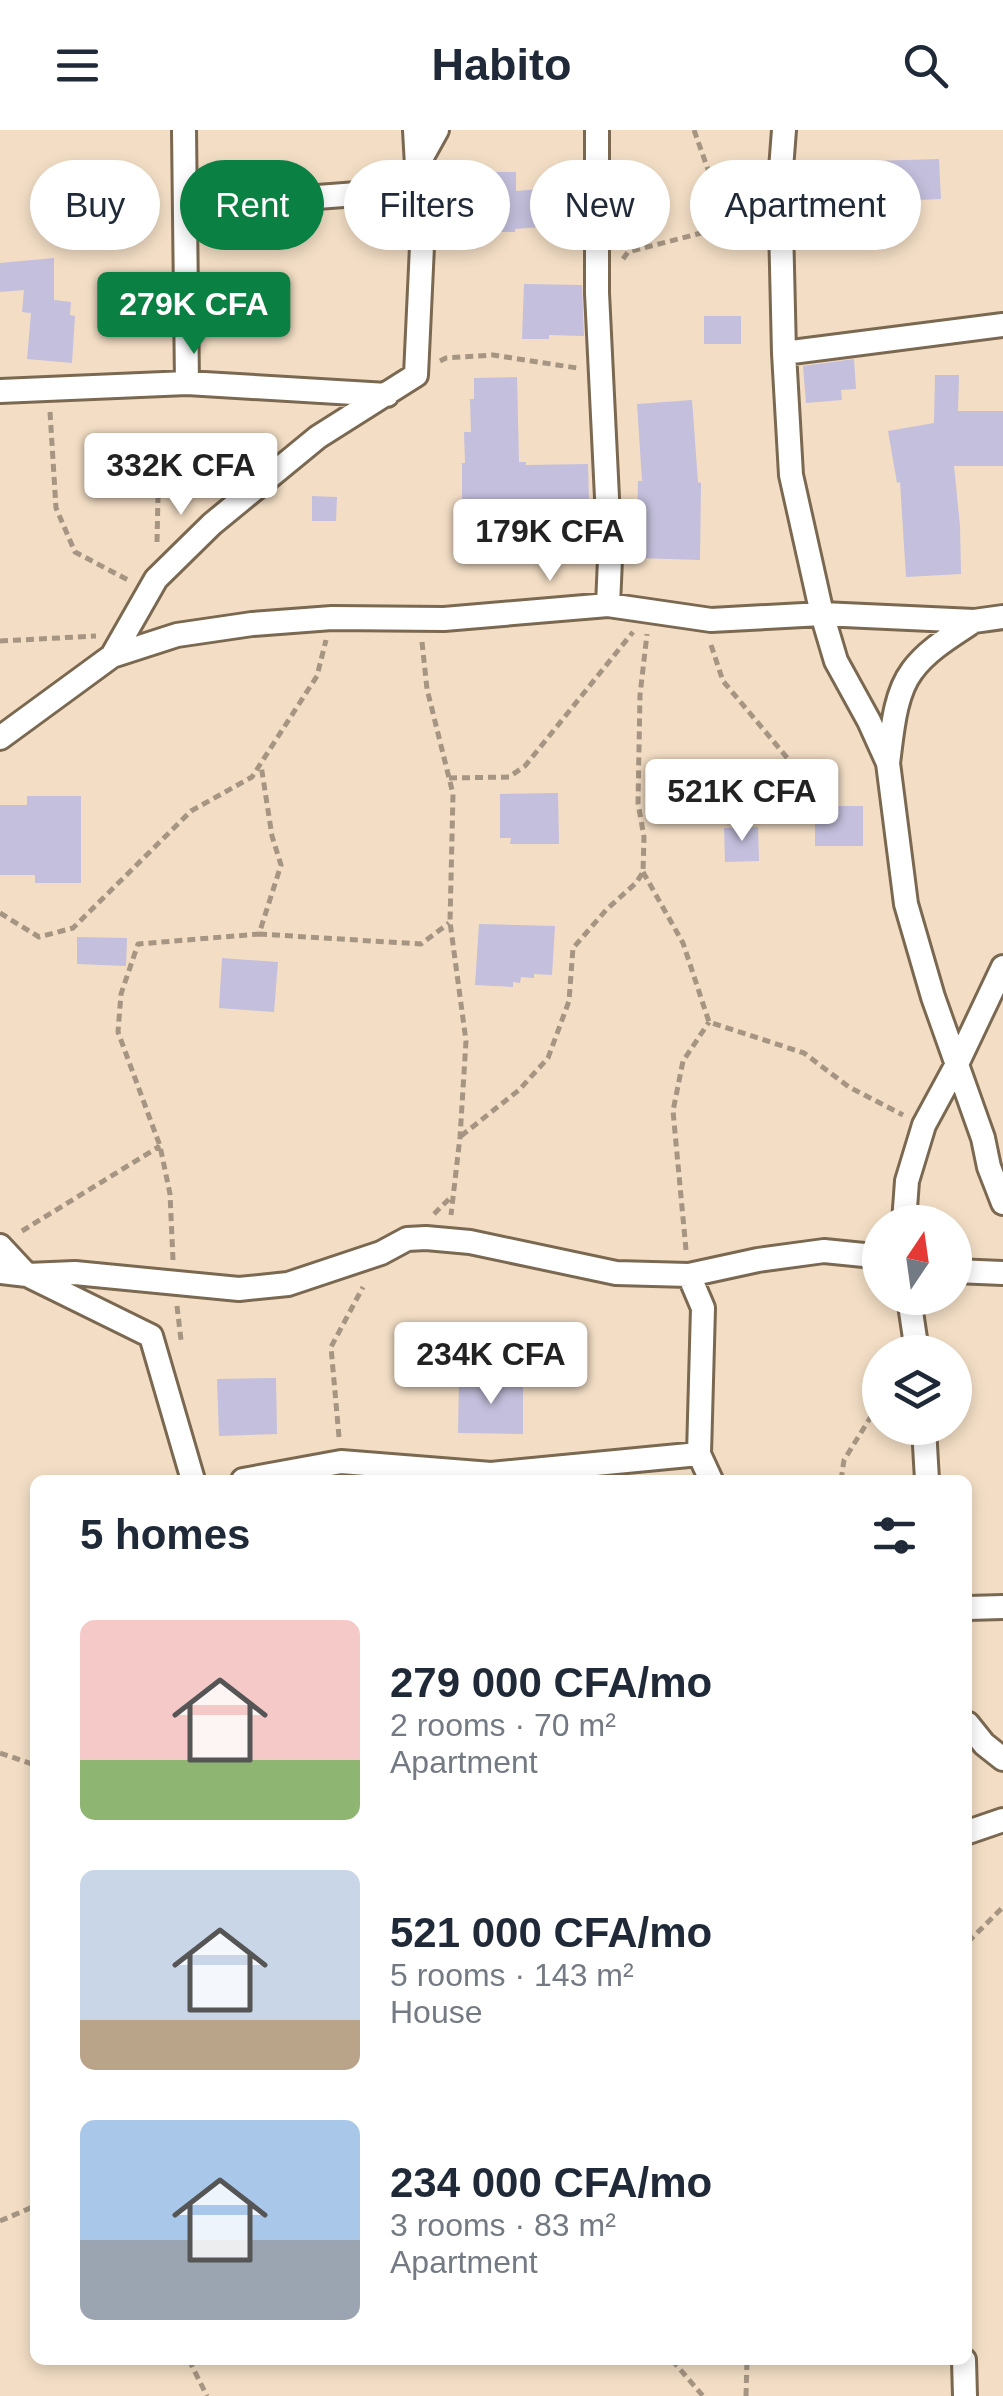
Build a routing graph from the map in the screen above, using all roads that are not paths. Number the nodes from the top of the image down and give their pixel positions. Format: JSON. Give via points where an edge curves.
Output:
{"nodes":[{"id":1,"x":184,"y":130,"type":"edge"},
{"id":2,"x":415,"y":130,"type":"edge"},
{"id":3,"x":437,"y":130,"type":"edge"},
{"id":4,"x":597,"y":130,"type":"edge"},
{"id":5,"x":784,"y":130,"type":"edge"},
{"id":6,"x":184,"y":160,"type":"edge"},
{"id":7,"x":417,"y":160,"type":"edge"},
{"id":8,"x":420,"y":160,"type":"edge"},
{"id":9,"x":185,"y":250,"type":"edge"},
{"id":10,"x":422,"y":250,"type":"edge"},
{"id":11,"x":1003,"y":324,"type":"edge"},
{"id":12,"x":784,"y":354,"type":"junction"},
{"id":13,"x":187,"y":382,"type":"junction"},
{"id":14,"x":0,"y":391,"type":"edge"},
{"id":15,"x":387,"y":395,"type":"junction"},
{"id":16,"x":608,"y":605,"type":"junction"},
{"id":17,"x":822,"y":614,"type":"junction"},
{"id":18,"x":1003,"y":617,"type":"edge"},
{"id":19,"x":974,"y":621,"type":"junction"},
{"id":20,"x":112,"y":656,"type":"junction"},
{"id":21,"x":0,"y":738,"type":"edge"},
{"id":22,"x":888,"y":763,"type":"junction"},
{"id":23,"x":1003,"y":966,"type":"edge"},
{"id":24,"x":956,"y":1066,"type":"junction"},
{"id":25,"x":993,"y":1134,"type":"edge"},
{"id":26,"x":1003,"y":1203,"type":"edge"},
{"id":27,"x":905,"y":1205,"type":"edge"},
{"id":28,"x":7,"y":1241,"type":"edge"},
{"id":29,"x":862,"y":1255,"type":"edge"},
{"id":30,"x":0,"y":1272,"type":"edge"},
{"id":31,"x":972,"y":1272,"type":"edge"},
{"id":32,"x":1003,"y":1273,"type":"edge"},
{"id":33,"x":27,"y":1275,"type":"junction"},
{"id":34,"x":689,"y":1275,"type":"junction"},
{"id":35,"x":925,"y":1445,"type":"edge"},
{"id":36,"x":699,"y":1454,"type":"junction"},
{"id":37,"x":192,"y":1475,"type":"edge"},
{"id":38,"x":271,"y":1475,"type":"edge"},
{"id":39,"x":709,"y":1475,"type":"edge"},
{"id":40,"x":927,"y":1475,"type":"edge"},
{"id":41,"x":1003,"y":1607,"type":"edge"},
{"id":42,"x":972,"y":1608,"type":"edge"},
{"id":43,"x":972,"y":1729,"type":"edge"},
{"id":44,"x":1003,"y":1760,"type":"edge"},
{"id":45,"x":1003,"y":1820,"type":"edge"},
{"id":46,"x":972,"y":1832,"type":"edge"},
{"id":47,"x":964,"y":2365,"type":"edge"},
{"id":48,"x":965,"y":2396,"type":"edge"}],
"edges":[{"from":1,"to":6,"type":"street"},
{"from":2,"to":7,"type":"street"},
{"from":3,"to":8,"type":"street"},
{"from":4,"to":16,"type":"street"},
{"from":5,"to":12,"type":"street"},
{"from":9,"to":13,"type":"street"},
{"from":10,"to":15,"type":"street","via":[[416,376]]},
{"from":11,"to":12,"type":"street"},
{"from":12,"to":17,"type":"street","via":[[791,475]]},
{"from":13,"to":14,"type":"street"},
{"from":13,"to":15,"type":"street"},
{"from":15,"to":20,"type":"street","via":[[318,438],[212,524],[153,585]]},
{"from":16,"to":17,"type":"street","via":[[711,620]]},
{"from":16,"to":20,"type":"street","via":[[252,624],[176,634]]},
{"from":17,"to":19,"type":"street"},
{"from":17,"to":22,"type":"street","via":[[836,661]]},
{"from":18,"to":19,"type":"street"},
{"from":19,"to":22,"type":"street","via":[[912,670]]},
{"from":20,"to":21,"type":"street"},
{"from":22,"to":24,"type":"street","via":[[906,904]]},
{"from":23,"to":24,"type":"street"},
{"from":24,"to":25,"type":"street"},
{"from":24,"to":27,"type":"street","via":[[924,1125]]},
{"from":25,"to":26,"type":"street","via":[[988,1167]]},
{"from":28,"to":33,"type":"street"},
{"from":29,"to":34,"type":"street","via":[[824,1251]]},
{"from":30,"to":33,"type":"street"},
{"from":31,"to":32,"type":"street"},
{"from":33,"to":34,"type":"street","via":[[75,1273],[238,1289],[288,1284],[408,1240],[448,1240],[616,1273]]},
{"from":33,"to":37,"type":"street","via":[[150,1336]]},
{"from":34,"to":36,"type":"street","via":[[703,1308]]},
{"from":35,"to":40,"type":"street"},
{"from":36,"to":38,"type":"street","via":[[491,1474],[341,1462]]},
{"from":36,"to":39,"type":"street"},
{"from":41,"to":42,"type":"street"},
{"from":43,"to":44,"type":"street"},
{"from":45,"to":46,"type":"street"},
{"from":47,"to":48,"type":"street"}]}
